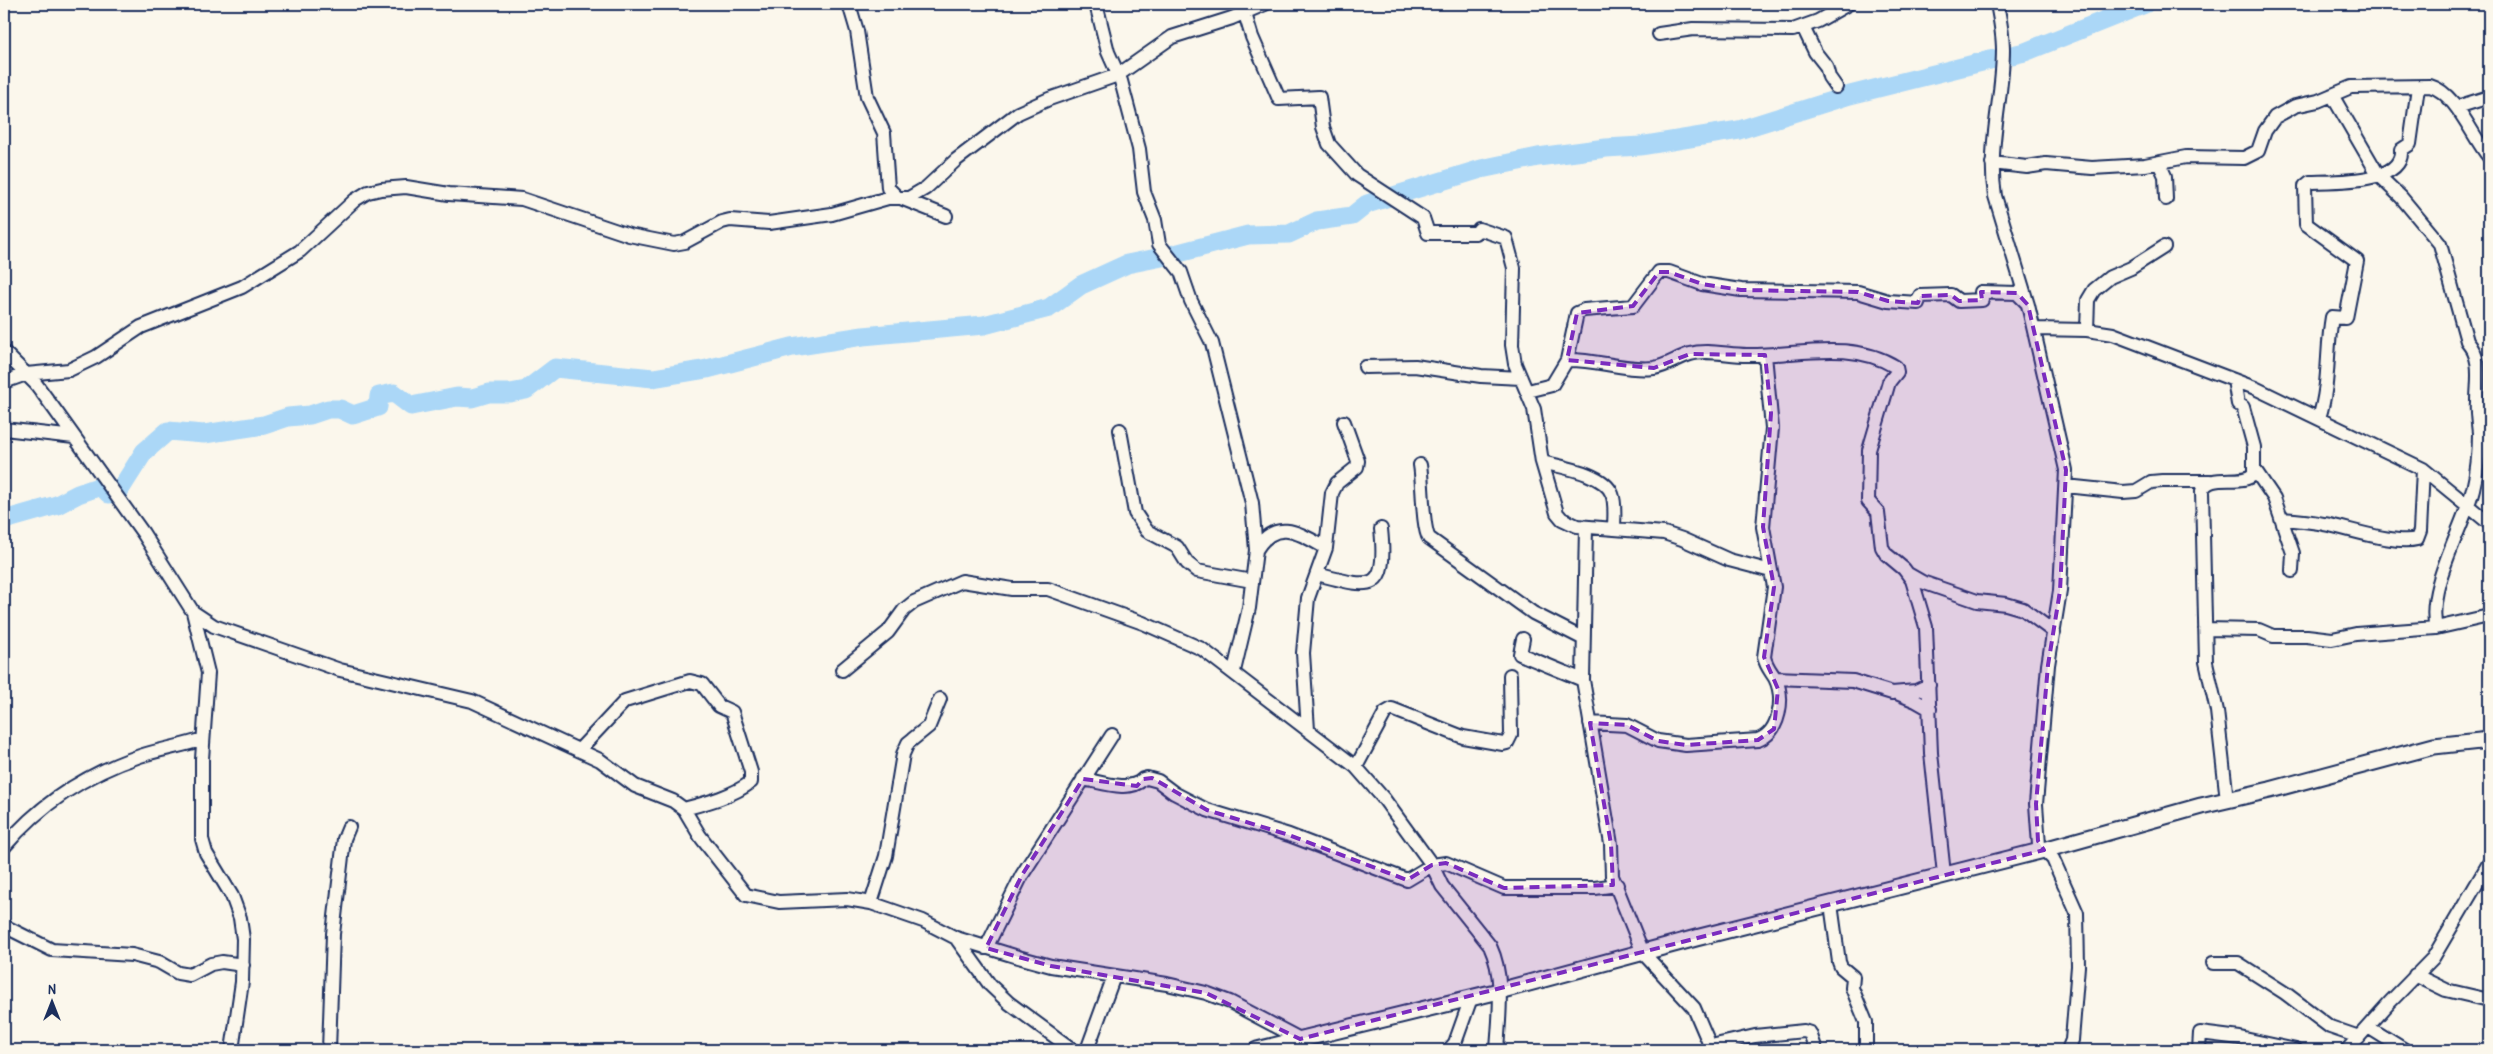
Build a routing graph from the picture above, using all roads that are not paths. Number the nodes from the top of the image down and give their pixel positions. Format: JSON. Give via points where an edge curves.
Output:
{"nodes":[{"id":1,"x":849,"y":4,"type":"edge"},
{"id":2,"x":1096,"y":4,"type":"edge"},
{"id":3,"x":1265,"y":4,"type":"edge"},
{"id":4,"x":1848,"y":4,"type":"edge"},
{"id":5,"x":1997,"y":4,"type":"edge"},
{"id":6,"x":1243,"y":8,"type":"edge"},
{"id":7,"x":1803,"y":27,"type":"junction"},
{"id":8,"x":1659,"y":34,"type":"dead end"},
{"id":9,"x":1118,"y":75,"type":"junction"},
{"id":10,"x":1836,"y":87,"type":"dead end"},
{"id":11,"x":2418,"y":87,"type":"junction"},
{"id":12,"x":2332,"y":95,"type":"junction"},
{"id":13,"x":2489,"y":97,"type":"edge"},
{"id":14,"x":2457,"y":107,"type":"junction"},
{"id":15,"x":2489,"y":157,"type":"edge"},
{"id":16,"x":1992,"y":163,"type":"junction"},
{"id":17,"x":2158,"y":163,"type":"junction"},
{"id":18,"x":2379,"y":176,"type":"junction"},
{"id":19,"x":899,"y":197,"type":"junction"},
{"id":20,"x":2166,"y":199,"type":"dead end"},
{"id":21,"x":946,"y":216,"type":"dead end"},
{"id":22,"x":2164,"y":247,"type":"dead end"},
{"id":23,"x":2028,"y":305,"type":"junction"},
{"id":24,"x":2034,"y":330,"type":"junction"},
{"id":25,"x":2087,"y":330,"type":"junction"},
{"id":26,"x":4,"y":352,"type":"edge"},
{"id":27,"x":1765,"y":355,"type":"junction"},
{"id":28,"x":1567,"y":360,"type":"junction"},
{"id":29,"x":1365,"y":367,"type":"dead end"},
{"id":30,"x":2484,"y":368,"type":"edge"},
{"id":31,"x":26,"y":374,"type":"junction"},
{"id":32,"x":1521,"y":378,"type":"junction"},
{"id":33,"x":2234,"y":380,"type":"junction"},
{"id":34,"x":4,"y":382,"type":"edge"},
{"id":35,"x":1528,"y":391,"type":"junction"},
{"id":36,"x":2319,"y":418,"type":"junction"},
{"id":37,"x":1344,"y":422,"type":"dead end"},
{"id":38,"x":4,"y":429,"type":"edge"},
{"id":39,"x":1120,"y":430,"type":"dead end"},
{"id":40,"x":2484,"y":435,"type":"edge"},
{"id":41,"x":74,"y":437,"type":"junction"},
{"id":42,"x":1542,"y":462,"type":"junction"},
{"id":43,"x":1420,"y":464,"type":"dead end"},
{"id":44,"x":2255,"y":470,"type":"junction"},
{"id":45,"x":2423,"y":470,"type":"junction"},
{"id":46,"x":2210,"y":481,"type":"junction"},
{"id":47,"x":2066,"y":486,"type":"junction"},
{"id":48,"x":2467,"y":504,"type":"junction"},
{"id":49,"x":2281,"y":520,"type":"junction"},
{"id":50,"x":2489,"y":523,"type":"edge"},
{"id":51,"x":1586,"y":527,"type":"junction"},
{"id":52,"x":1614,"y":529,"type":"junction"},
{"id":53,"x":1381,"y":530,"type":"dead end"},
{"id":54,"x":1326,"y":548,"type":"junction"},
{"id":55,"x":1256,"y":550,"type":"junction"},
{"id":56,"x":1771,"y":571,"type":"junction"},
{"id":57,"x":2292,"y":571,"type":"dead end"},
{"id":58,"x":1317,"y":574,"type":"junction"},
{"id":59,"x":1908,"y":574,"type":"junction"},
{"id":60,"x":1252,"y":581,"type":"junction"},
{"id":61,"x":193,"y":612,"type":"junction"},
{"id":62,"x":2489,"y":616,"type":"edge"},
{"id":63,"x":2436,"y":628,"type":"junction"},
{"id":64,"x":2206,"y":630,"type":"junction"},
{"id":65,"x":2054,"y":632,"type":"junction"},
{"id":66,"x":1582,"y":638,"type":"junction"},
{"id":67,"x":1523,"y":639,"type":"dead end"},
{"id":68,"x":842,"y":670,"type":"dead end"},
{"id":69,"x":1234,"y":671,"type":"junction"},
{"id":70,"x":1510,"y":675,"type":"dead end"},
{"id":71,"x":1775,"y":678,"type":"junction"},
{"id":72,"x":1583,"y":680,"type":"junction"},
{"id":73,"x":1929,"y":685,"type":"junction"},
{"id":74,"x":1892,"y":693,"type":"junction"},
{"id":75,"x":940,"y":699,"type":"dead end"},
{"id":76,"x":1930,"y":709,"type":"junction"},
{"id":77,"x":1590,"y":723,"type":"junction"},
{"id":78,"x":1308,"y":730,"type":"junction"},
{"id":79,"x":1112,"y":735,"type":"dead end"},
{"id":80,"x":203,"y":739,"type":"junction"},
{"id":81,"x":2489,"y":740,"type":"edge"},
{"id":82,"x":579,"y":750,"type":"junction"},
{"id":83,"x":1356,"y":767,"type":"junction"},
{"id":84,"x":1083,"y":779,"type":"junction"},
{"id":85,"x":2227,"y":800,"type":"junction"},
{"id":86,"x":684,"y":809,"type":"junction"},
{"id":87,"x":349,"y":827,"type":"dead end"},
{"id":88,"x":4,"y":847,"type":"edge"},
{"id":89,"x":2044,"y":850,"type":"junction"},
{"id":90,"x":2489,"y":863,"type":"edge"},
{"id":91,"x":1432,"y":864,"type":"junction"},
{"id":92,"x":1944,"y":874,"type":"junction"},
{"id":93,"x":1617,"y":885,"type":"junction"},
{"id":94,"x":871,"y":903,"type":"junction"},
{"id":95,"x":1831,"y":904,"type":"junction"},
{"id":96,"x":4,"y":926,"type":"edge"},
{"id":97,"x":956,"y":938,"type":"junction"},
{"id":98,"x":986,"y":948,"type":"junction"},
{"id":99,"x":1643,"y":953,"type":"junction"},
{"id":100,"x":2213,"y":963,"type":"dead end"},
{"id":101,"x":243,"y":965,"type":"junction"},
{"id":102,"x":2415,"y":975,"type":"junction"},
{"id":103,"x":1114,"y":976,"type":"junction"},
{"id":104,"x":1498,"y":991,"type":"junction"},
{"id":105,"x":1471,"y":998,"type":"junction"},
{"id":106,"x":2489,"y":1000,"type":"edge"},
{"id":107,"x":2364,"y":1032,"type":"junction"},
{"id":108,"x":1300,"y":1039,"type":"junction"},
{"id":109,"x":1711,"y":1049,"type":"edge"},
{"id":110,"x":232,"y":1050,"type":"edge"},
{"id":111,"x":329,"y":1050,"type":"edge"},
{"id":112,"x":1073,"y":1050,"type":"edge"},
{"id":113,"x":1087,"y":1050,"type":"edge"},
{"id":114,"x":1257,"y":1050,"type":"edge"},
{"id":115,"x":1449,"y":1050,"type":"edge"},
{"id":116,"x":1497,"y":1050,"type":"edge"},
{"id":117,"x":1816,"y":1050,"type":"edge"},
{"id":118,"x":1866,"y":1050,"type":"edge"},
{"id":119,"x":2068,"y":1050,"type":"edge"},
{"id":120,"x":2199,"y":1050,"type":"edge"},
{"id":121,"x":2296,"y":1050,"type":"edge"},
{"id":122,"x":2348,"y":1050,"type":"edge"},
{"id":123,"x":2405,"y":1050,"type":"edge"}],
"edges":[{"from":1,"to":19,"type":"street","via":[[857,30],[867,97],[884,133],[888,188]]},
{"from":2,"to":9,"type":"street","via":[[1108,52]]},
{"from":3,"to":6,"type":"street"},
{"from":4,"to":7,"type":"street"},
{"from":5,"to":16,"type":"street","via":[[2003,49]]},
{"from":6,"to":9,"type":"street","via":[[1172,37]]},
{"from":6,"to":32,"type":"street","via":[[1260,58],[1279,99],[1320,97],[1323,127],[1329,144],[1357,175],[1423,218],[1428,233],[1476,233],[1479,229],[1506,238],[1514,268],[1512,345]]},
{"from":7,"to":8,"type":"street","via":[[1793,30],[1693,29]]},
{"from":7,"to":10,"type":"street"},
{"from":9,"to":19,"type":"street","via":[[1018,113],[920,192],[910,198]]},
{"from":9,"to":55,"type":"street","via":[[1139,149],[1144,192],[1155,220],[1159,244],[1181,272],[1212,343],[1252,503]]},
{"from":11,"to":12,"type":"street","via":[[2351,87]]},
{"from":11,"to":14,"type":"street","via":[[2438,88]]},
{"from":11,"to":18,"type":"street","via":[[2410,144],[2401,150],[2402,159],[2397,166]]},
{"from":12,"to":17,"type":"street","via":[[2295,106],[2275,117],[2258,150],[2244,158],[2186,157]]},
{"from":12,"to":18,"type":"street"},
{"from":13,"to":14,"type":"street"},
{"from":14,"to":15,"type":"street"},
{"from":16,"to":17,"type":"street","via":[[2092,168]]},
{"from":16,"to":23,"type":"street","via":[[1995,196]]},
{"from":17,"to":20,"type":"street","via":[[2165,176]]},
{"from":18,"to":30,"type":"street","via":[[2402,197],[2440,244],[2468,340]]},
{"from":18,"to":36,"type":"street","via":[[2310,182],[2305,186],[2306,224],[2357,261],[2346,318],[2332,317],[2329,374]]},
{"from":19,"to":21,"type":"street"},
{"from":19,"to":31,"type":"street","via":[[832,214],[769,223],[730,220],[674,244],[629,234],[522,199],[449,194],[406,187],[381,189],[355,200],[300,251],[242,287],[141,327],[96,357],[69,370]]},
{"from":22,"to":25,"type":"street","via":[[2110,277],[2094,290],[2088,300]]},
{"from":23,"to":24,"type":"street"},
{"from":23,"to":28,"type":"street","via":[[2017,293],[1981,292],[1982,300],[1959,301],[1951,295],[1920,296],[1918,303],[1888,301],[1858,292],[1741,290],[1702,284],[1675,273],[1659,272],[1633,306],[1584,310],[1577,314]]},
{"from":24,"to":25,"type":"street"},
{"from":24,"to":47,"type":"street","via":[[2062,445]]},
{"from":25,"to":33,"type":"street","via":[[2136,341]]},
{"from":26,"to":31,"type":"street"},
{"from":27,"to":28,"type":"street","via":[[1690,354],[1667,364],[1645,368],[1621,367],[1584,359]]},
{"from":27,"to":56,"type":"street","via":[[1772,428],[1763,527]]},
{"from":27,"to":59,"type":"street","via":[[1808,351],[1866,353],[1896,367],[1869,450],[1868,501],[1878,512],[1882,547]]},
{"from":28,"to":35,"type":"street","via":[[1552,384]]},
{"from":29,"to":32,"type":"street","via":[[1415,366],[1462,374]]},
{"from":30,"to":40,"type":"street","via":[[2476,403]]},
{"from":31,"to":34,"type":"street"},
{"from":31,"to":41,"type":"street"},
{"from":32,"to":35,"type":"street"},
{"from":33,"to":36,"type":"street"},
{"from":33,"to":44,"type":"street","via":[[2238,404],[2243,407],[2253,440]]},
{"from":35,"to":42,"type":"street","via":[[1539,431]]},
{"from":36,"to":45,"type":"street"},
{"from":37,"to":54,"type":"street","via":[[1358,461],[1332,493]]},
{"from":38,"to":41,"type":"street"},
{"from":39,"to":60,"type":"street","via":[[1135,513],[1147,531],[1177,547],[1187,564],[1197,571]]},
{"from":40,"to":48,"type":"street"},
{"from":41,"to":61,"type":"street","via":[[143,534]]},
{"from":42,"to":51,"type":"street","via":[[1557,513],[1569,523]]},
{"from":42,"to":52,"type":"street","via":[[1590,476],[1609,488],[1613,495]]},
{"from":43,"to":66,"type":"street","via":[[1425,530],[1429,538],[1533,613]]},
{"from":44,"to":46,"type":"street","via":[[2249,478]]},
{"from":44,"to":49,"type":"street","via":[[2274,498]]},
{"from":45,"to":48,"type":"street"},
{"from":45,"to":49,"type":"street","via":[[2417,540],[2376,536],[2311,521]]},
{"from":46,"to":47,"type":"street","via":[[2162,480],[2122,492]]},
{"from":46,"to":64,"type":"street","via":[[2202,490]]},
{"from":47,"to":65,"type":"street","via":[[2060,591]]},
{"from":48,"to":50,"type":"street"},
{"from":48,"to":63,"type":"street","via":[[2438,588],[2433,618]]},
{"from":49,"to":57,"type":"street","via":[[2293,553]]},
{"from":51,"to":52,"type":"street"},
{"from":51,"to":66,"type":"street"},
{"from":52,"to":56,"type":"street","via":[[1664,533],[1729,560]]},
{"from":53,"to":58,"type":"street","via":[[1382,568],[1370,582],[1350,583]]},
{"from":54,"to":55,"type":"street","via":[[1289,530],[1269,534]]},
{"from":54,"to":58,"type":"street"},
{"from":55,"to":60,"type":"street"},
{"from":56,"to":71,"type":"street","via":[[1773,604],[1764,657]]},
{"from":58,"to":78,"type":"street","via":[[1306,606],[1302,653]]},
{"from":59,"to":65,"type":"street","via":[[1922,582],[1977,600],[2014,605]]},
{"from":59,"to":73,"type":"street","via":[[1919,597],[1926,627]]},
{"from":60,"to":69,"type":"street"},
{"from":61,"to":80,"type":"street","via":[[208,673]]},
{"from":61,"to":82,"type":"street","via":[[214,626],[279,650],[380,681],[472,701]]},
{"from":62,"to":63,"type":"street"},
{"from":63,"to":64,"type":"street","via":[[2332,639],[2273,636],[2259,630]]},
{"from":64,"to":85,"type":"street","via":[[2207,668],[2217,711]]},
{"from":65,"to":89,"type":"street","via":[[2042,719],[2036,804],[2038,841]]},
{"from":66,"to":72,"type":"street"},
{"from":67,"to":72,"type":"street","via":[[1520,654]]},
{"from":68,"to":69,"type":"street","via":[[888,632],[914,602],[962,581],[1012,589],[1048,589],[1194,645]]},
{"from":69,"to":78,"type":"street"},
{"from":70,"to":83,"type":"street","via":[[1511,735],[1507,743],[1463,737],[1392,710],[1385,714]]},
{"from":71,"to":74,"type":"street","via":[[1853,680]]},
{"from":71,"to":77,"type":"street","via":[[1777,719],[1768,737],[1758,740],[1672,744],[1658,741],[1627,725]]},
{"from":72,"to":77,"type":"street"},
{"from":73,"to":74,"type":"street","via":[[1916,691]]},
{"from":73,"to":76,"type":"street"},
{"from":74,"to":76,"type":"street","via":[[1916,700]]},
{"from":75,"to":94,"type":"street","via":[[929,726],[908,743],[903,754],[886,856]]},
{"from":76,"to":92,"type":"street","via":[[1931,753]]},
{"from":77,"to":93,"type":"street","via":[[1611,844],[1612,876]]},
{"from":78,"to":83,"type":"street"},
{"from":79,"to":84,"type":"street"},
{"from":80,"to":88,"type":"street","via":[[138,757],[89,778],[41,809]]},
{"from":80,"to":101,"type":"street","via":[[202,839],[206,853],[237,908],[243,939]]},
{"from":81,"to":85,"type":"street","via":[[2434,746]]},
{"from":82,"to":86,"type":"street","via":[[600,760],[635,786]]},
{"from":82,"to":86,"type":"street","via":[[625,701],[690,681],[702,684],[719,706],[732,712],[751,772],[751,782],[704,804]]},
{"from":83,"to":91,"type":"street","via":[[1372,783]]},
{"from":84,"to":91,"type":"street","via":[[1131,787],[1143,779],[1152,778],[1174,794],[1207,810],[1289,835],[1400,879],[1407,880]]},
{"from":84,"to":98,"type":"street","via":[[1022,875]]},
{"from":85,"to":89,"type":"street"},
{"from":86,"to":94,"type":"street","via":[[700,836],[746,895],[779,902],[848,899]]},
{"from":87,"to":111,"type":"street","via":[[344,840],[334,934]]},
{"from":89,"to":92,"type":"street"},
{"from":89,"to":119,"type":"street","via":[[2053,859],[2072,900],[2078,922],[2074,1022]]},
{"from":90,"to":102,"type":"street","via":[[2433,958]]},
{"from":91,"to":93,"type":"street","via":[[1446,863],[1504,888]]},
{"from":91,"to":104,"type":"street","via":[[1442,886],[1490,946],[1498,965]]},
{"from":92,"to":95,"type":"street"},
{"from":93,"to":99,"type":"street"},
{"from":94,"to":97,"type":"street","via":[[923,921]]},
{"from":95,"to":99,"type":"street"},
{"from":95,"to":118,"type":"street","via":[[1839,962],[1853,977],[1852,988],[1866,1022]]},
{"from":96,"to":101,"type":"street","via":[[52,950],[132,955],[158,962],[178,973],[190,974],[222,962]]},
{"from":97,"to":98,"type":"street"},
{"from":97,"to":112,"type":"street","via":[[990,985]]},
{"from":98,"to":103,"type":"street","via":[[1051,966]]},
{"from":99,"to":104,"type":"street"},
{"from":99,"to":109,"type":"street","via":[[1694,1008]]},
{"from":100,"to":107,"type":"street","via":[[2238,963],[2330,1027]]},
{"from":101,"to":110,"type":"street"},
{"from":102,"to":106,"type":"street","via":[[2446,990]]},
{"from":102,"to":107,"type":"street"},
{"from":103,"to":108,"type":"street","via":[[1206,993]]},
{"from":103,"to":113,"type":"street"},
{"from":104,"to":105,"type":"street"},
{"from":104,"to":116,"type":"street"},
{"from":105,"to":108,"type":"street"},
{"from":105,"to":115,"type":"street","via":[[1455,1043]]},
{"from":107,"to":122,"type":"street"},
{"from":107,"to":123,"type":"street"},
{"from":108,"to":114,"type":"street"},
{"from":109,"to":117,"type":"street","via":[[1755,1036],[1804,1031],[1810,1033]]},
{"from":120,"to":121,"type":"street","via":[[2200,1034],[2240,1038]]}]}
